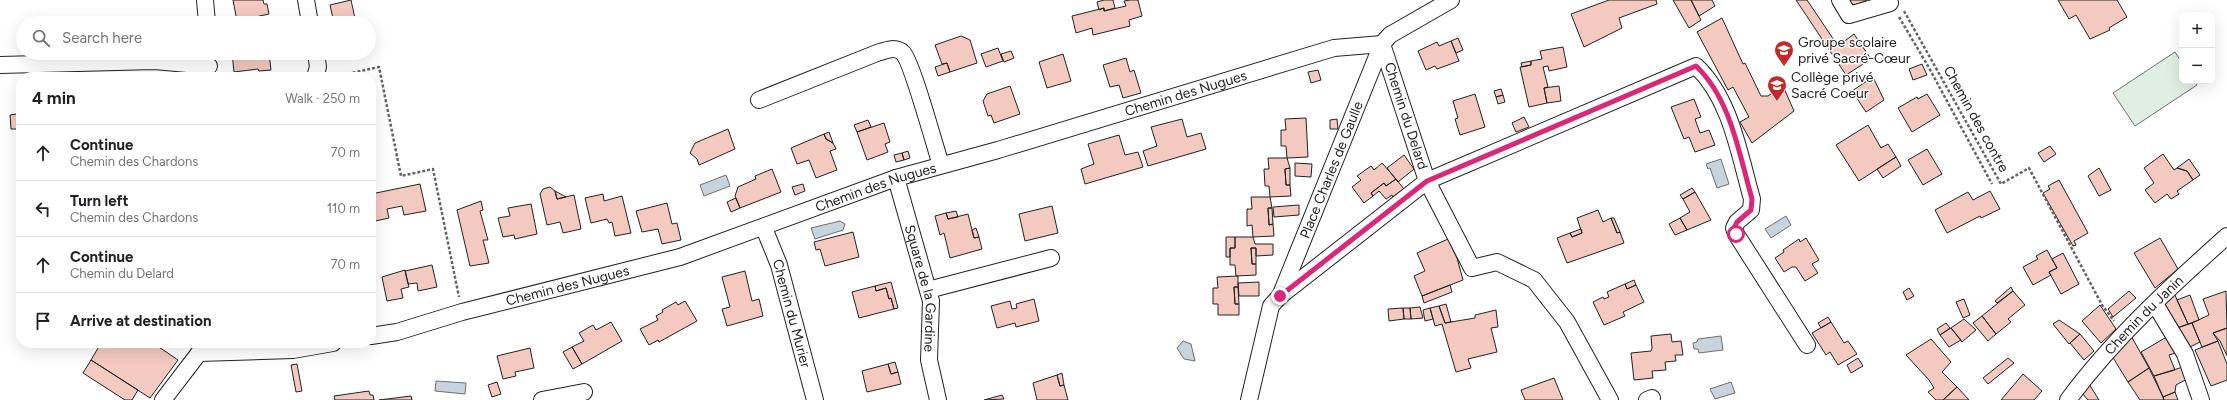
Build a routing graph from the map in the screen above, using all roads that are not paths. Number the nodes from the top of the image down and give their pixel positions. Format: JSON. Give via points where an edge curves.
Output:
{"nodes":[{"id":1,"x":205,"y":0,"type":"edge"},
{"id":2,"x":306,"y":0,"type":"edge"},
{"id":3,"x":1452,"y":0,"type":"edge"},
{"id":4,"x":1840,"y":0,"type":"edge"},
{"id":5,"x":1890,"y":3,"type":"road end"},
{"id":6,"x":206,"y":16,"type":"edge"},
{"id":7,"x":309,"y":16,"type":"edge"},
{"id":8,"x":1382,"y":44,"type":"junction"},
{"id":9,"x":317,"y":60,"type":"edge"},
{"id":10,"x":0,"y":65,"type":"edge"},
{"id":11,"x":209,"y":65,"type":"edge"},
{"id":12,"x":317,"y":72,"type":"edge"},
{"id":13,"x":758,"y":100,"type":"dead end"},
{"id":14,"x":941,"y":165,"type":"junction"},
{"id":15,"x":896,"y":178,"type":"junction"},
{"id":16,"x":1427,"y":181,"type":"junction"},
{"id":17,"x":764,"y":228,"type":"junction"},
{"id":18,"x":2227,"y":236,"type":"edge"},
{"id":19,"x":1051,"y":258,"type":"dead end"},
{"id":20,"x":928,"y":290,"type":"junction"},
{"id":21,"x":1280,"y":296,"type":"junction"},
{"id":22,"x":2155,"y":304,"type":"junction"},
{"id":23,"x":376,"y":335,"type":"edge"},
{"id":24,"x":1807,"y":345,"type":"dead end"},
{"id":25,"x":199,"y":348,"type":"edge"},
{"id":26,"x":304,"y":348,"type":"edge"},
{"id":27,"x":584,"y":392,"type":"dead end"},
{"id":28,"x":163,"y":400,"type":"edge"},
{"id":29,"x":542,"y":400,"type":"edge"},
{"id":30,"x":814,"y":400,"type":"edge"},
{"id":31,"x":938,"y":400,"type":"edge"},
{"id":32,"x":1249,"y":400,"type":"edge"},
{"id":33,"x":1610,"y":400,"type":"edge"},
{"id":34,"x":2068,"y":400,"type":"edge"},
{"id":35,"x":2201,"y":400,"type":"edge"}],
"edges":[{"from":1,"to":6,"type":"street"},
{"from":2,"to":7,"type":"street"},
{"from":3,"to":8,"type":"street","via":[[1390,35]]},
{"from":4,"to":5,"type":"street","via":[[1849,15]]},
{"from":8,"to":14,"type":"street","name":"Chemin des Nugues","via":[[1334,48]]},
{"from":8,"to":16,"type":"street","name":"Chemin du Delard"},
{"from":8,"to":21,"type":"street","name":"Place Charles de Gaulle"},
{"from":9,"to":12,"type":"street"},
{"from":10,"to":11,"type":"street","via":[[155,61]]},
{"from":13,"to":14,"type":"street","via":[[877,53],[895,49],[903,53],[911,69]]},
{"from":14,"to":15,"type":"street","name":"Chemin des Nugues"},
{"from":15,"to":17,"type":"street","name":"Chemin des Nugues"},
{"from":15,"to":20,"type":"street","name":"Square de la Gardine"},
{"from":16,"to":21,"type":"street","name":"Chemin du Delard"},
{"from":16,"to":24,"type":"street","via":[[1696,66],[1707,76],[1728,114],[1752,199],[1751,210],[1734,228]]},
{"from":16,"to":33,"type":"street","via":[[1472,268],[1497,262],[1534,280],[1567,322]]},
{"from":17,"to":23,"type":"street","name":"Chemin des Nugues","via":[[680,257],[462,312],[397,332]]},
{"from":17,"to":30,"type":"street","name":"Chemin du Murier","via":[[779,265]]},
{"from":18,"to":22,"type":"street","name":"Chemin du Janin"},
{"from":19,"to":20,"type":"street"},
{"from":20,"to":31,"type":"street","name":"Square de la Gardine","via":[[931,301],[929,360]]},
{"from":21,"to":32,"type":"street","name":"Chemin du Delard","via":[[1271,306]]},
{"from":22,"to":34,"type":"street","name":"Chemin du Janin","via":[[2092,367]]},
{"from":22,"to":35,"type":"street","via":[[2185,354]]},
{"from":25,"to":26,"type":"street"},
{"from":25,"to":28,"type":"street"},
{"from":27,"to":29,"type":"street"}]}
